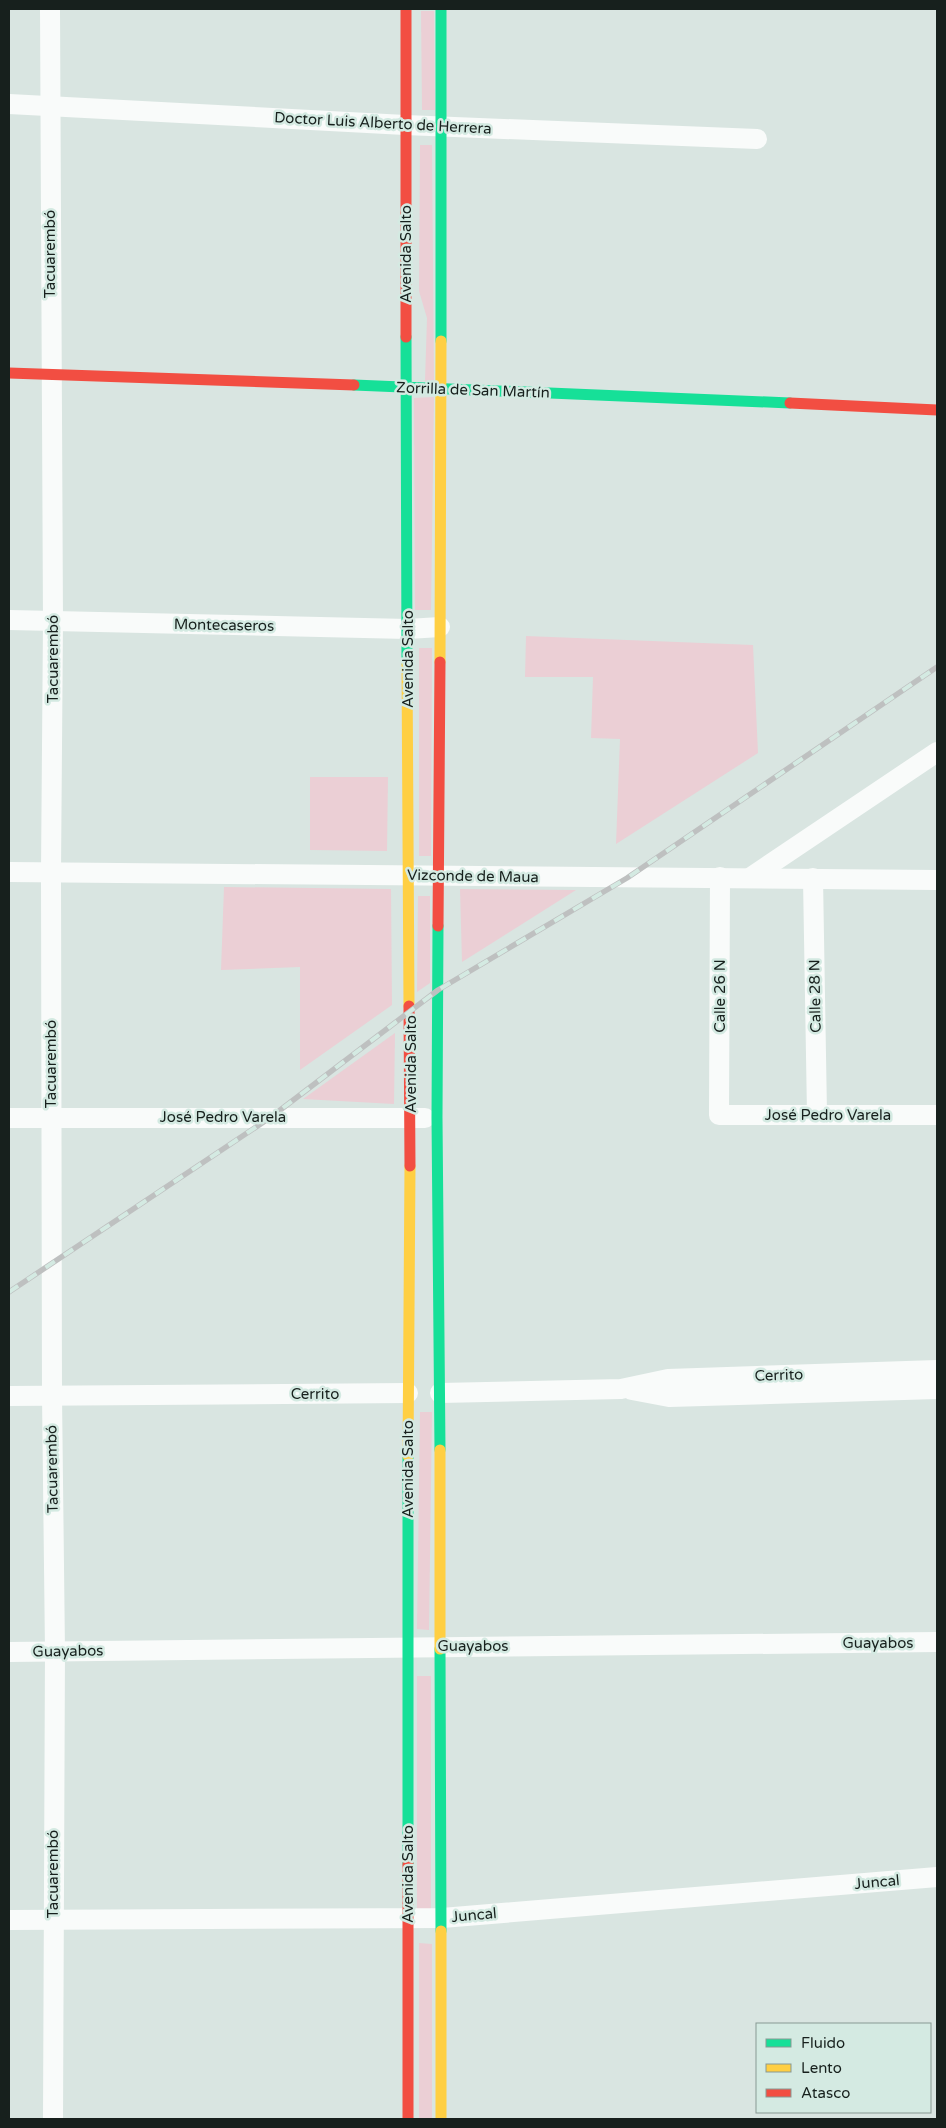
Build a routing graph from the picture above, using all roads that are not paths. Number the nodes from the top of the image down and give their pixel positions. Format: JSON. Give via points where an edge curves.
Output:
{"nodes":[{"id":1,"x":50,"y":9,"type":"edge"},
{"id":2,"x":406,"y":9,"type":"edge"},
{"id":3,"x":441,"y":9,"type":"edge"},
{"id":4,"x":9,"y":104,"type":"edge"},
{"id":5,"x":50,"y":106,"type":"junction"},
{"id":6,"x":405,"y":125,"type":"junction"},
{"id":7,"x":441,"y":126,"type":"junction"},
{"id":8,"x":757,"y":139,"type":"dead end"},
{"id":9,"x":9,"y":373,"type":"edge"},
{"id":10,"x":51,"y":374,"type":"junction"},
{"id":11,"x":406,"y":387,"type":"junction"},
{"id":12,"x":441,"y":388,"type":"junction"},
{"id":13,"x":937,"y":410,"type":"edge"},
{"id":14,"x":9,"y":620,"type":"edge"},
{"id":15,"x":53,"y":621,"type":"junction"},
{"id":16,"x":440,"y":628,"type":"junction"},
{"id":17,"x":408,"y":629,"type":"junction"},
{"id":18,"x":937,"y":752,"type":"edge"},
{"id":19,"x":9,"y":872,"type":"edge"},
{"id":20,"x":51,"y":872,"type":"junction"},
{"id":21,"x":408,"y":875,"type":"junction"},
{"id":22,"x":439,"y":875,"type":"junction"},
{"id":23,"x":751,"y":877,"type":"junction"},
{"id":24,"x":720,"y":878,"type":"junction"},
{"id":25,"x":813,"y":878,"type":"junction"},
{"id":26,"x":937,"y":880,"type":"edge"},
{"id":27,"x":817,"y":1114,"type":"junction"},
{"id":28,"x":719,"y":1115,"type":"joint"},
{"id":29,"x":937,"y":1115,"type":"edge"},
{"id":30,"x":9,"y":1118,"type":"edge"},
{"id":31,"x":51,"y":1118,"type":"junction"},
{"id":32,"x":411,"y":1118,"type":"junction"},
{"id":33,"x":437,"y":1118,"type":"junction"},
{"id":34,"x":937,"y":1370,"type":"edge"},
{"id":35,"x":621,"y":1388,"type":"junction"},
{"id":36,"x":937,"y":1389,"type":"edge"},
{"id":37,"x":408,"y":1393,"type":"junction"},
{"id":38,"x":440,"y":1393,"type":"junction"},
{"id":39,"x":9,"y":1396,"type":"edge"},
{"id":40,"x":52,"y":1396,"type":"junction"},
{"id":41,"x":937,"y":1642,"type":"edge"},
{"id":42,"x":441,"y":1646,"type":"junction"},
{"id":43,"x":408,"y":1647,"type":"junction"},
{"id":44,"x":55,"y":1651,"type":"junction"},
{"id":45,"x":9,"y":1652,"type":"edge"},
{"id":46,"x":937,"y":1876,"type":"edge"},
{"id":47,"x":408,"y":1918,"type":"junction"},
{"id":48,"x":442,"y":1918,"type":"junction"},
{"id":49,"x":9,"y":1920,"type":"edge"},
{"id":50,"x":53,"y":1920,"type":"junction"},
{"id":51,"x":53,"y":2119,"type":"edge"},
{"id":52,"x":408,"y":2119,"type":"edge"},
{"id":53,"x":441,"y":2119,"type":"edge"}],
"edges":[{"from":1,"to":5,"type":"street","name":"Tacuarembó"},
{"from":2,"to":6,"type":"street","name":"Avenida Salto"},
{"from":3,"to":7,"type":"street","name":"Avenida Salto"},
{"from":4,"to":5,"type":"street","name":"Doctor Luis Alberto de Herrera"},
{"from":5,"to":6,"type":"street","name":"Doctor Luis Alberto de Herrera"},
{"from":5,"to":10,"type":"street","name":"Tacuarembó"},
{"from":6,"to":7,"type":"street","name":"Doctor Luis Alberto de Herrera"},
{"from":6,"to":11,"type":"street","name":"Avenida Salto"},
{"from":7,"to":8,"type":"street","name":"Doctor Luis Alberto de Herrera"},
{"from":7,"to":12,"type":"street","name":"Avenida Salto"},
{"from":9,"to":10,"type":"street","name":"Zorrilla de San Martín"},
{"from":10,"to":11,"type":"street","name":"Zorrilla de San Martín"},
{"from":10,"to":15,"type":"street","name":"Tacuarembó"},
{"from":11,"to":12,"type":"street","name":"Zorrilla de San Martín"},
{"from":11,"to":17,"type":"street","name":"Avenida Salto"},
{"from":12,"to":13,"type":"street","name":"Zorrilla de San Martín"},
{"from":12,"to":16,"type":"street","name":"Avenida Salto"},
{"from":14,"to":15,"type":"street","name":"Montecaseros"},
{"from":15,"to":17,"type":"street","name":"Montecaseros"},
{"from":15,"to":20,"type":"street","name":"Tacuarembó"},
{"from":16,"to":17,"type":"street","name":"Montecaseros"},
{"from":16,"to":22,"type":"street","name":"Avenida Salto"},
{"from":17,"to":21,"type":"street","name":"Avenida Salto"},
{"from":18,"to":23,"type":"street"},
{"from":19,"to":20,"type":"street","name":"Vizconde de Maua"},
{"from":20,"to":21,"type":"street","name":"Vizconde de Maua"},
{"from":20,"to":31,"type":"street","name":"Tacuarembó"},
{"from":21,"to":22,"type":"street","name":"Vizconde de Maua"},
{"from":21,"to":32,"type":"street","name":"Avenida Salto"},
{"from":22,"to":24,"type":"street","name":"Vizconde de Maua"},
{"from":22,"to":33,"type":"street","name":"Avenida Salto"},
{"from":23,"to":24,"type":"street","name":"Vizconde de Maua"},
{"from":23,"to":25,"type":"street","name":"Vizconde de Maua"},
{"from":24,"to":28,"type":"street","name":"Calle 26 N"},
{"from":25,"to":26,"type":"street","name":"Vizconde de Maua"},
{"from":25,"to":27,"type":"street","name":"Calle 28 N"},
{"from":27,"to":28,"type":"street","name":"José Pedro Varela"},
{"from":27,"to":29,"type":"street","name":"José Pedro Varela"},
{"from":30,"to":31,"type":"street","name":"José Pedro Varela"},
{"from":31,"to":32,"type":"street","name":"José Pedro Varela"},
{"from":31,"to":40,"type":"street","name":"Tacuarembó"},
{"from":32,"to":33,"type":"street","name":"José Pedro Varela"},
{"from":32,"to":37,"type":"street","name":"Avenida Salto"},
{"from":33,"to":38,"type":"street","name":"Avenida Salto"},
{"from":34,"to":35,"type":"street","name":"Cerrito","via":[[668,1379]]},
{"from":35,"to":36,"type":"street","name":"Cerrito","via":[[669,1396]]},
{"from":35,"to":38,"type":"street","name":"Cerrito"},
{"from":37,"to":38,"type":"street","name":"Cerrito"},
{"from":37,"to":40,"type":"street","name":"Cerrito"},
{"from":37,"to":43,"type":"street","name":"Avenida Salto"},
{"from":38,"to":42,"type":"street","name":"Avenida Salto"},
{"from":39,"to":40,"type":"street","name":"Cerrito"},
{"from":40,"to":44,"type":"street","name":"Tacuarembó"},
{"from":41,"to":42,"type":"street","name":"Guayabos"},
{"from":42,"to":43,"type":"street","name":"Guayabos"},
{"from":42,"to":48,"type":"street","name":"Avenida Salto"},
{"from":43,"to":44,"type":"street","name":"Guayabos"},
{"from":43,"to":47,"type":"street","name":"Avenida Salto"},
{"from":44,"to":45,"type":"street","name":"Guayabos"},
{"from":44,"to":50,"type":"street","name":"Tacuarembó"},
{"from":46,"to":48,"type":"street","name":"Juncal"},
{"from":47,"to":48,"type":"street","name":"Juncal"},
{"from":47,"to":50,"type":"street","name":"Juncal"},
{"from":47,"to":52,"type":"street","name":"Avenida Salto"},
{"from":48,"to":53,"type":"street","name":"Avenida Salto"},
{"from":49,"to":50,"type":"street","name":"Juncal"},
{"from":50,"to":51,"type":"street","name":"Tacuarembó"}]}
